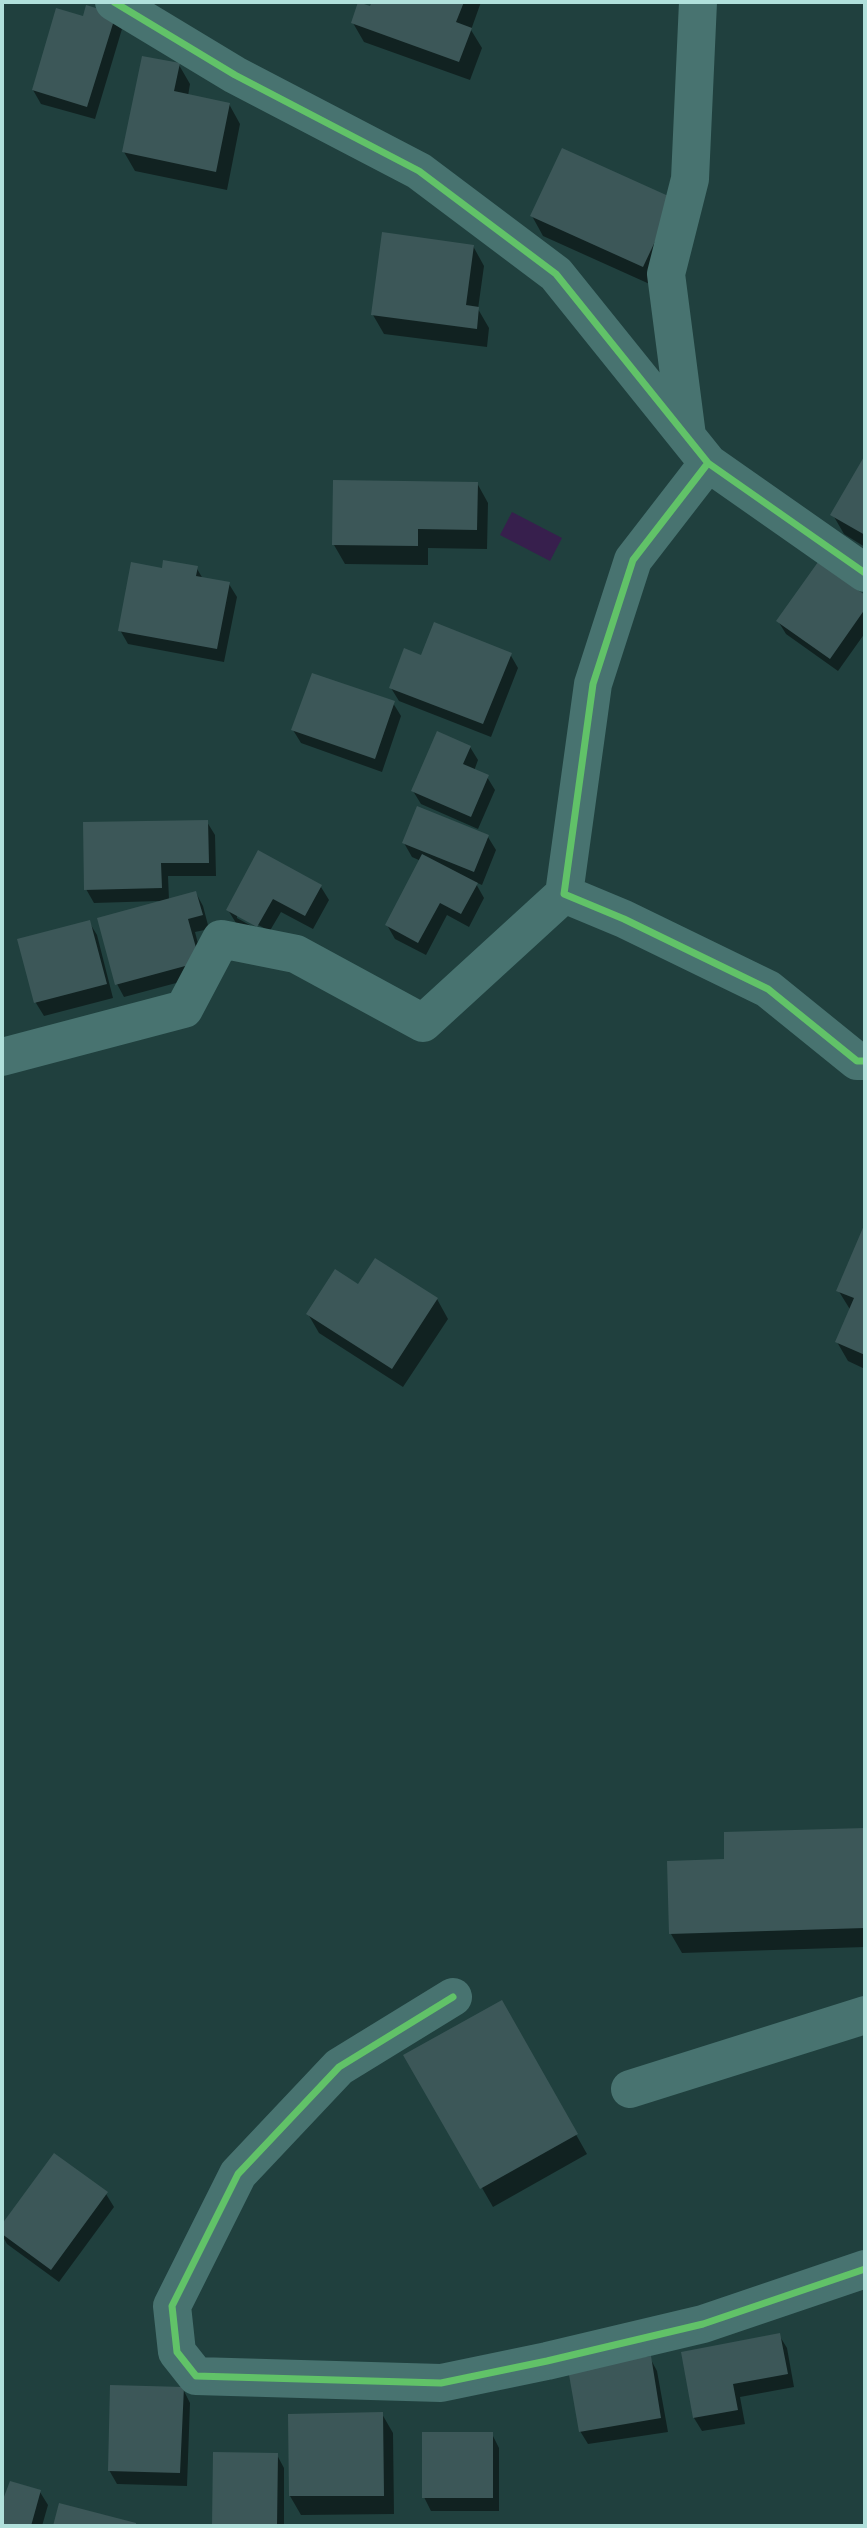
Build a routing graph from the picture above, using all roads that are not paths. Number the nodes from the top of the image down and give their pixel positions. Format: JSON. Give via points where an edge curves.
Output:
{"nodes":[{"id":1,"x":114,"y":2,"type":"edge"},
{"id":2,"x":698,"y":2,"type":"edge"},
{"id":3,"x":698,"y":450,"type":"junction"},
{"id":4,"x":865,"y":573,"type":"edge"},
{"id":5,"x":564,"y":894,"type":"junction"},
{"id":6,"x":2,"y":1057,"type":"edge"},
{"id":7,"x":865,"y":1061,"type":"edge"},
{"id":8,"x":453,"y":1997,"type":"dead end"},
{"id":9,"x":865,"y":2015,"type":"edge"},
{"id":10,"x":630,"y":2089,"type":"dead end"},
{"id":11,"x":865,"y":2270,"type":"edge"}],
"edges":[{"from":1,"to":3,"type":"street","via":[[235,75],[419,171],[545,266]]},
{"from":2,"to":3,"type":"street","via":[[690,178],[666,274]]},
{"from":3,"to":4,"type":"street"},
{"from":3,"to":5,"type":"street","via":[[633,560],[593,684]]},
{"from":5,"to":6,"type":"street","via":[[423,1023],[296,954],[221,939],[184,1009]]},
{"from":5,"to":7,"type":"street","via":[[768,989],[857,1061]]},
{"from":8,"to":11,"type":"street","via":[[339,2067],[238,2174],[172,2306],[177,2352],[196,2376],[441,2383],[703,2324]]},
{"from":9,"to":10,"type":"street"}]}
